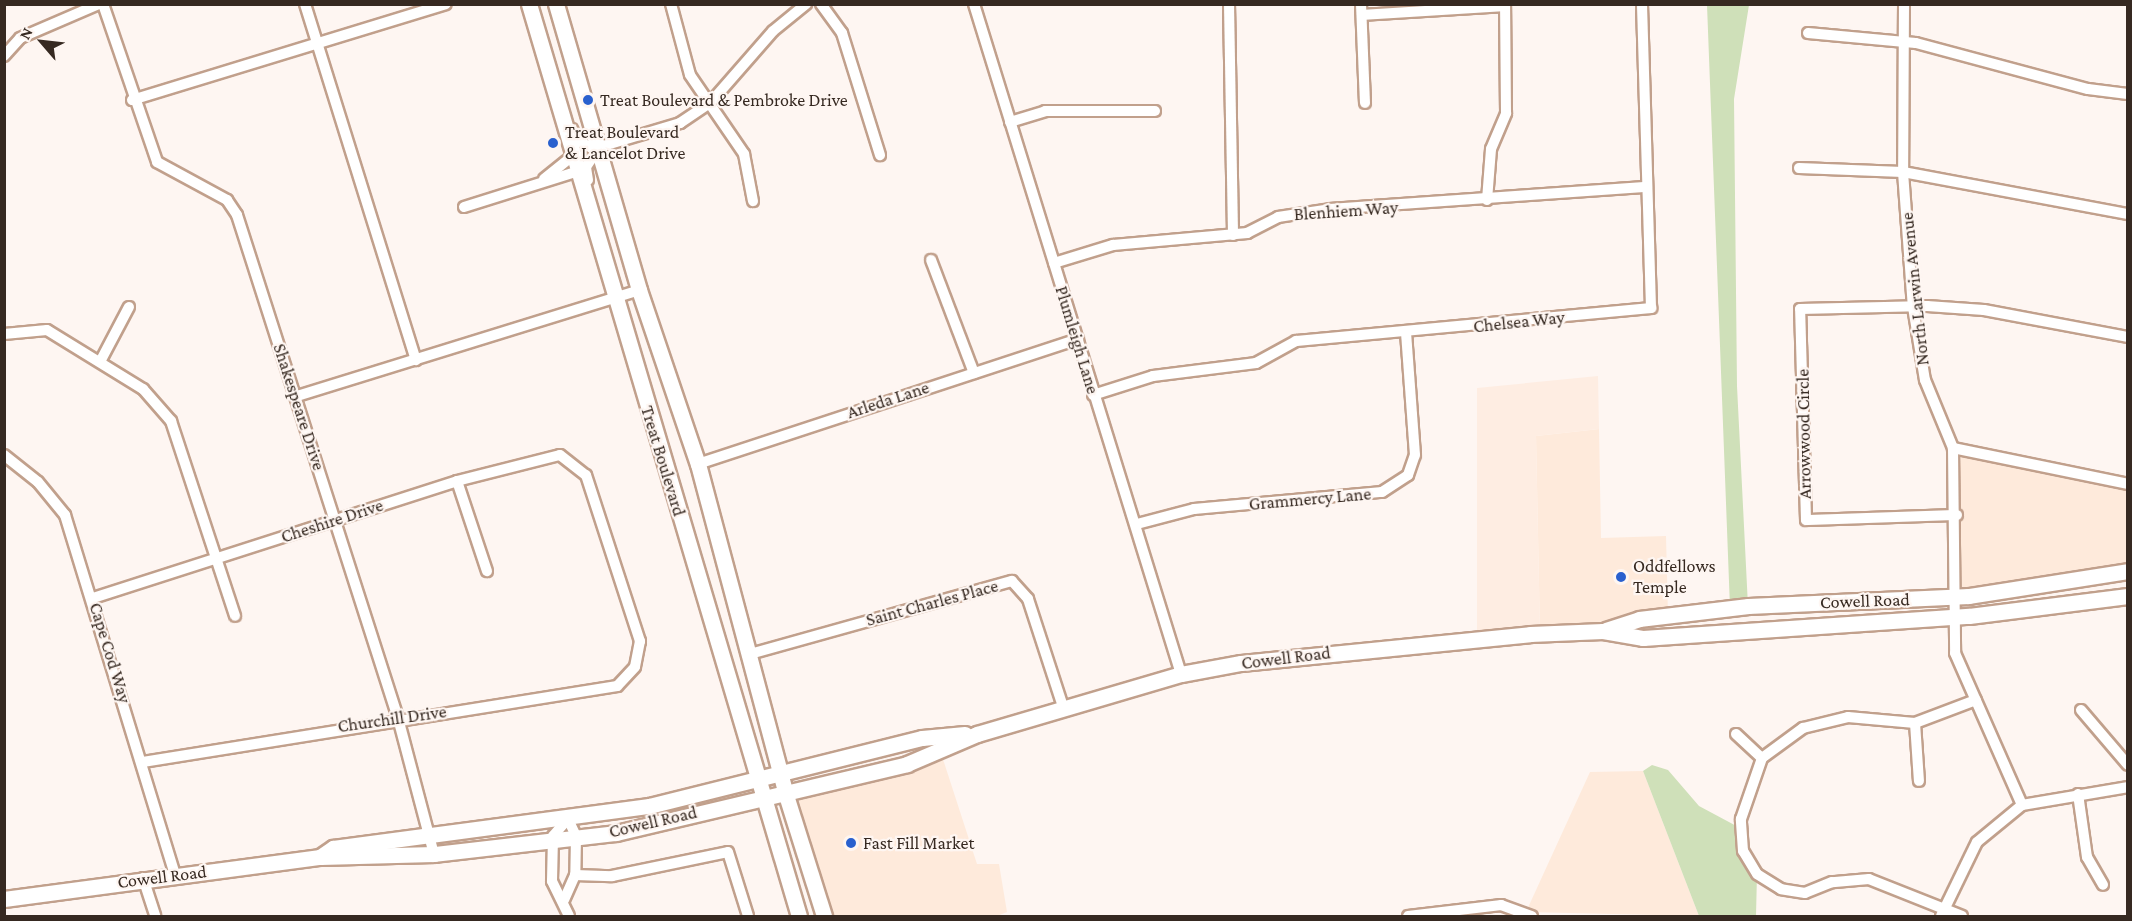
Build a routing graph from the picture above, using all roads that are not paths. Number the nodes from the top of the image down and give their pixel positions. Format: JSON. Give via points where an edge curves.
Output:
{"nodes":[{"id":1,"x":101,"y":4,"type":"edge"},
{"id":2,"x":305,"y":4,"type":"edge"},
{"id":3,"x":529,"y":4,"type":"edge"},
{"id":4,"x":556,"y":4,"type":"edge"},
{"id":5,"x":671,"y":4,"type":"edge"},
{"id":6,"x":806,"y":4,"type":"edge"},
{"id":7,"x":821,"y":4,"type":"edge"},
{"id":8,"x":974,"y":4,"type":"edge"},
{"id":9,"x":1229,"y":4,"type":"edge"},
{"id":10,"x":1642,"y":4,"type":"edge"},
{"id":11,"x":1904,"y":4,"type":"edge"},
{"id":12,"x":440,"y":5,"type":"edge"},
{"id":13,"x":1505,"y":5,"type":"edge"},
{"id":14,"x":1361,"y":10,"type":"edge"},
{"id":15,"x":1808,"y":33,"type":"dead end"},
{"id":16,"x":1901,"y":40,"type":"junction"},
{"id":17,"x":540,"y":42,"type":"junction"},
{"id":18,"x":316,"y":44,"type":"junction"},
{"id":19,"x":4,"y":56,"type":"edge"},
{"id":20,"x":2127,"y":94,"type":"edge"},
{"id":21,"x":132,"y":100,"type":"junction"},
{"id":22,"x":711,"y":102,"type":"junction"},
{"id":23,"x":1365,"y":103,"type":"dead end"},
{"id":24,"x":1155,"y":111,"type":"dead end"},
{"id":25,"x":1010,"y":122,"type":"junction"},
{"id":26,"x":598,"y":149,"type":"junction"},
{"id":27,"x":574,"y":155,"type":"junction"},
{"id":28,"x":880,"y":155,"type":"dead end"},
{"id":29,"x":1799,"y":168,"type":"dead end"},
{"id":30,"x":579,"y":171,"type":"junction"},
{"id":31,"x":1903,"y":172,"type":"junction"},
{"id":32,"x":544,"y":179,"type":"junction"},
{"id":33,"x":1646,"y":187,"type":"junction"},
{"id":34,"x":1487,"y":200,"type":"junction"},
{"id":35,"x":753,"y":201,"type":"dead end"},
{"id":36,"x":588,"y":205,"type":"junction"},
{"id":37,"x":464,"y":207,"type":"dead end"},
{"id":38,"x":2127,"y":214,"type":"edge"},
{"id":39,"x":1233,"y":235,"type":"junction"},
{"id":40,"x":931,"y":260,"type":"dead end"},
{"id":41,"x":1054,"y":263,"type":"junction"},
{"id":42,"x":639,"y":290,"type":"junction"},
{"id":43,"x":614,"y":298,"type":"junction"},
{"id":44,"x":129,"y":307,"type":"dead end"},
{"id":45,"x":1913,"y":307,"type":"junction"},
{"id":46,"x":1406,"y":333,"type":"junction"},
{"id":47,"x":4,"y":334,"type":"edge"},
{"id":48,"x":2127,"y":337,"type":"edge"},
{"id":49,"x":1078,"y":339,"type":"junction"},
{"id":50,"x":101,"y":360,"type":"junction"},
{"id":51,"x":416,"y":360,"type":"junction"},
{"id":52,"x":974,"y":372,"type":"junction"},
{"id":53,"x":1093,"y":394,"type":"junction"},
{"id":54,"x":297,"y":396,"type":"junction"},
{"id":55,"x":1953,"y":448,"type":"junction"},
{"id":56,"x":4,"y":454,"type":"edge"},
{"id":57,"x":698,"y":464,"type":"junction"},
{"id":58,"x":457,"y":481,"type":"junction"},
{"id":59,"x":2127,"y":484,"type":"edge"},
{"id":60,"x":1956,"y":514,"type":"junction"},
{"id":61,"x":335,"y":520,"type":"junction"},
{"id":62,"x":1137,"y":524,"type":"junction"},
{"id":63,"x":214,"y":559,"type":"junction"},
{"id":64,"x":487,"y":571,"type":"dead end"},
{"id":65,"x":2127,"y":571,"type":"edge"},
{"id":66,"x":2127,"y":596,"type":"edge"},
{"id":67,"x":1953,"y":597,"type":"junction"},
{"id":68,"x":93,"y":598,"type":"junction"},
{"id":69,"x":235,"y":616,"type":"dead end"},
{"id":70,"x":1953,"y":616,"type":"junction"},
{"id":71,"x":1603,"y":631,"type":"junction"},
{"id":72,"x":750,"y":654,"type":"junction"},
{"id":73,"x":635,"y":667,"type":"joint"},
{"id":74,"x":1181,"y":674,"type":"junction"},
{"id":75,"x":1976,"y":700,"type":"junction"},
{"id":76,"x":1064,"y":710,"type":"junction"},
{"id":77,"x":2081,"y":710,"type":"dead end"},
{"id":78,"x":398,"y":718,"type":"junction"},
{"id":79,"x":1915,"y":723,"type":"junction"},
{"id":80,"x":977,"y":734,"type":"junction"},
{"id":81,"x":1736,"y":734,"type":"dead end"},
{"id":82,"x":1762,"y":758,"type":"junction"},
{"id":83,"x":142,"y":762,"type":"junction"},
{"id":84,"x":2127,"y":765,"type":"edge"},
{"id":85,"x":780,"y":772,"type":"junction"},
{"id":86,"x":757,"y":779,"type":"junction"},
{"id":87,"x":1919,"y":781,"type":"dead end"},
{"id":88,"x":2127,"y":787,"type":"edge"},
{"id":89,"x":785,"y":792,"type":"junction"},
{"id":90,"x":2078,"y":794,"type":"junction"},
{"id":91,"x":763,"y":796,"type":"junction"},
{"id":92,"x":2022,"y":805,"type":"junction"},
{"id":93,"x":568,"y":819,"type":"junction"},
{"id":94,"x":430,"y":834,"type":"junction"},
{"id":95,"x":553,"y":836,"type":"junction"},
{"id":96,"x":576,"y":836,"type":"junction"},
{"id":97,"x":434,"y":854,"type":"junction"},
{"id":98,"x":320,"y":857,"type":"junction"},
{"id":99,"x":176,"y":875,"type":"junction"},
{"id":100,"x":575,"y":875,"type":"junction"},
{"id":101,"x":143,"y":878,"type":"junction"},
{"id":102,"x":2103,"y":885,"type":"dead end"},
{"id":103,"x":4,"y":899,"type":"edge"},
{"id":104,"x":564,"y":900,"type":"junction"},
{"id":105,"x":1942,"y":912,"type":"edge"},
{"id":106,"x":154,"y":916,"type":"edge"},
{"id":107,"x":569,"y":916,"type":"edge"},
{"id":108,"x":748,"y":916,"type":"edge"},
{"id":109,"x":799,"y":916,"type":"edge"},
{"id":110,"x":824,"y":916,"type":"edge"},
{"id":111,"x":1408,"y":916,"type":"edge"},
{"id":112,"x":1532,"y":916,"type":"edge"},
{"id":113,"x":1962,"y":916,"type":"edge"}],
"edges":[{"from":1,"to":19,"type":"street","via":[[20,38]]},
{"from":1,"to":21,"type":"street","name":"Shakespeare Drive"},
{"from":2,"to":18,"type":"street"},
{"from":3,"to":17,"type":"street","name":"Treat Boulevard"},
{"from":4,"to":26,"type":"street","name":"Treat Boulevard"},
{"from":5,"to":22,"type":"street","via":[[690,75]]},
{"from":6,"to":22,"type":"street","via":[[773,31]]},
{"from":7,"to":28,"type":"street","via":[[842,33]]},
{"from":8,"to":25,"type":"street","name":"Plumleigh Lane"},
{"from":9,"to":39,"type":"street"},
{"from":10,"to":33,"type":"street","name":"Chelsea Way"},
{"from":11,"to":16,"type":"street","name":"North Larwin Avenue"},
{"from":12,"to":18,"type":"street"},
{"from":13,"to":14,"type":"street"},
{"from":13,"to":34,"type":"street","via":[[1506,113],[1491,149]]},
{"from":14,"to":23,"type":"street"},
{"from":15,"to":16,"type":"street"},
{"from":16,"to":20,"type":"street","via":[[2088,89]]},
{"from":16,"to":31,"type":"street","name":"North Larwin Avenue"},
{"from":17,"to":26,"type":"street","via":[[550,51],[574,136],[587,148]]},
{"from":17,"to":27,"type":"street","name":"Treat Boulevard"},
{"from":18,"to":21,"type":"street"},
{"from":18,"to":51,"type":"street"},
{"from":21,"to":54,"type":"street","name":"Shakespeare Drive","via":[[157,162],[227,200],[237,215]]},
{"from":22,"to":26,"type":"street","via":[[680,123]]},
{"from":22,"to":35,"type":"street","via":[[744,154]]},
{"from":24,"to":25,"type":"street","via":[[1045,111]]},
{"from":25,"to":41,"type":"street","name":"Plumleigh Lane"},
{"from":26,"to":36,"type":"street","via":[[585,167],[592,196]]},
{"from":26,"to":42,"type":"street","name":"Treat Boulevard"},
{"from":27,"to":30,"type":"street","name":"Treat Boulevard"},
{"from":27,"to":32,"type":"street"},
{"from":29,"to":31,"type":"street"},
{"from":30,"to":32,"type":"street"},
{"from":30,"to":36,"type":"street","name":"Treat Boulevard"},
{"from":31,"to":38,"type":"street"},
{"from":31,"to":45,"type":"street","name":"North Larwin Avenue"},
{"from":32,"to":37,"type":"street"},
{"from":33,"to":34,"type":"street","name":"Blenhiem Way"},
{"from":33,"to":46,"type":"street","name":"Chelsea Way","via":[[1651,309]]},
{"from":34,"to":39,"type":"street","name":"Blenhiem Way","via":[[1278,216]]},
{"from":36,"to":43,"type":"street","name":"Treat Boulevard"},
{"from":39,"to":41,"type":"street","name":"Blenhiem Way","via":[[1113,244]]},
{"from":40,"to":52,"type":"street"},
{"from":41,"to":49,"type":"street","name":"Plumleigh Lane"},
{"from":42,"to":43,"type":"street"},
{"from":42,"to":57,"type":"street","name":"Treat Boulevard"},
{"from":43,"to":51,"type":"street"},
{"from":43,"to":86,"type":"street","name":"Treat Boulevard"},
{"from":44,"to":50,"type":"street"},
{"from":45,"to":48,"type":"street","via":[[1984,310]]},
{"from":45,"to":55,"type":"street","name":"North Larwin Avenue","via":[[1925,380]]},
{"from":45,"to":60,"type":"street","name":"Arrowwood Circle","via":[[1800,309],[1806,520]]},
{"from":46,"to":53,"type":"street","name":"Chelsea Way","via":[[1296,341],[1256,363],[1153,376]]},
{"from":46,"to":62,"type":"street","name":"Grammercy Lane","via":[[1415,455],[1408,475],[1382,492],[1194,509]]},
{"from":47,"to":50,"type":"street","via":[[47,330]]},
{"from":49,"to":52,"type":"street","name":"Arleda Lane"},
{"from":49,"to":53,"type":"street","name":"Plumleigh Lane"},
{"from":50,"to":63,"type":"street","via":[[142,389],[171,421]]},
{"from":51,"to":54,"type":"street"},
{"from":52,"to":57,"type":"street","name":"Arleda Lane"},
{"from":53,"to":62,"type":"street","name":"Plumleigh Lane"},
{"from":54,"to":61,"type":"street","name":"Shakespeare Drive"},
{"from":55,"to":59,"type":"street"},
{"from":55,"to":60,"type":"street","name":"North Larwin Avenue"},
{"from":56,"to":68,"type":"street","name":"Cape Cod Way","via":[[39,482],[65,515]]},
{"from":57,"to":72,"type":"street","name":"Treat Boulevard"},
{"from":58,"to":61,"type":"street","name":"Cheshire Drive"},
{"from":58,"to":64,"type":"street"},
{"from":58,"to":73,"type":"street","name":"Cheshire Drive","via":[[547,455],[571,459],[586,475],[640,641]]},
{"from":60,"to":67,"type":"street","name":"North Larwin Avenue"},
{"from":61,"to":63,"type":"street","name":"Cheshire Drive"},
{"from":61,"to":78,"type":"street","name":"Shakespeare Drive"},
{"from":62,"to":74,"type":"street","name":"Plumleigh Lane"},
{"from":63,"to":68,"type":"street","name":"Cheshire Drive"},
{"from":63,"to":69,"type":"street"},
{"from":65,"to":67,"type":"street","name":"Cowell Road"},
{"from":66,"to":70,"type":"street","name":"Cowell Road"},
{"from":67,"to":70,"type":"street","name":"North Larwin Avenue"},
{"from":67,"to":71,"type":"street","name":"Cowell Road","via":[[1748,606],[1639,619]]},
{"from":68,"to":83,"type":"street","name":"Cape Cod Way"},
{"from":70,"to":71,"type":"street","name":"Cowell Road","via":[[1643,638]]},
{"from":70,"to":75,"type":"street","name":"North Larwin Avenue","via":[[1955,653]]},
{"from":71,"to":74,"type":"street","name":"Cowell Road","via":[[1304,655]]},
{"from":72,"to":76,"type":"street","name":"Saint Charles Place","via":[[1012,581],[1028,599]]},
{"from":72,"to":85,"type":"street","name":"Treat Boulevard"},
{"from":73,"to":78,"type":"street","name":"Churchill Drive","via":[[617,686]]},
{"from":74,"to":76,"type":"street","name":"Cowell Road"},
{"from":75,"to":79,"type":"street"},
{"from":75,"to":92,"type":"street","name":"North Larwin Avenue"},
{"from":76,"to":80,"type":"street","name":"Cowell Road"},
{"from":77,"to":84,"type":"street"},
{"from":78,"to":83,"type":"street","name":"Churchill Drive"},
{"from":78,"to":94,"type":"street","name":"Shakespeare Drive"},
{"from":79,"to":82,"type":"street","via":[[1848,717],[1822,721],[1782,741]]},
{"from":79,"to":87,"type":"street"},
{"from":80,"to":85,"type":"street","name":"Cowell Road","via":[[922,738]]},
{"from":80,"to":89,"type":"street","name":"Cowell Road","via":[[907,764]]},
{"from":81,"to":82,"type":"street"},
{"from":82,"to":105,"type":"street","via":[[1741,819],[1743,851],[1756,874],[1781,890],[1805,892],[1832,882],[1869,879]]},
{"from":83,"to":99,"type":"street","name":"Cape Cod Way"},
{"from":85,"to":86,"type":"street","name":"Cowell Road"},
{"from":85,"to":89,"type":"street","name":"Treat Boulevard"},
{"from":86,"to":91,"type":"street","name":"Treat Boulevard"},
{"from":86,"to":93,"type":"street","name":"Cowell Road"},
{"from":88,"to":90,"type":"street"},
{"from":89,"to":91,"type":"street","name":"Cowell Road"},
{"from":89,"to":110,"type":"street","name":"Treat Boulevard"},
{"from":90,"to":92,"type":"street"},
{"from":90,"to":102,"type":"street","via":[[2087,857]]},
{"from":91,"to":96,"type":"street","name":"Cowell Road","via":[[615,833]]},
{"from":91,"to":109,"type":"street","name":"Treat Boulevard"},
{"from":92,"to":105,"type":"street","via":[[1977,842]]},
{"from":93,"to":94,"type":"street","name":"Cowell Road"},
{"from":93,"to":95,"type":"street"},
{"from":93,"to":96,"type":"street"},
{"from":94,"to":97,"type":"street","name":"Shakespeare Drive"},
{"from":94,"to":98,"type":"street","name":"Cowell Road","via":[[333,848]]},
{"from":95,"to":96,"type":"street","name":"Cowell Road"},
{"from":95,"to":97,"type":"street","name":"Cowell Road"},
{"from":95,"to":104,"type":"street","via":[[552,881]]},
{"from":96,"to":100,"type":"street"},
{"from":97,"to":98,"type":"street","name":"Cowell Road"},
{"from":98,"to":99,"type":"street","name":"Cowell Road"},
{"from":99,"to":101,"type":"street","name":"Cowell Road"},
{"from":100,"to":104,"type":"street"},
{"from":100,"to":108,"type":"street","via":[[612,876],[728,852]]},
{"from":101,"to":103,"type":"street","name":"Cowell Road"},
{"from":101,"to":106,"type":"street"},
{"from":104,"to":107,"type":"street"},
{"from":105,"to":113,"type":"street"},
{"from":111,"to":112,"type":"street","via":[[1501,905]]}]}
